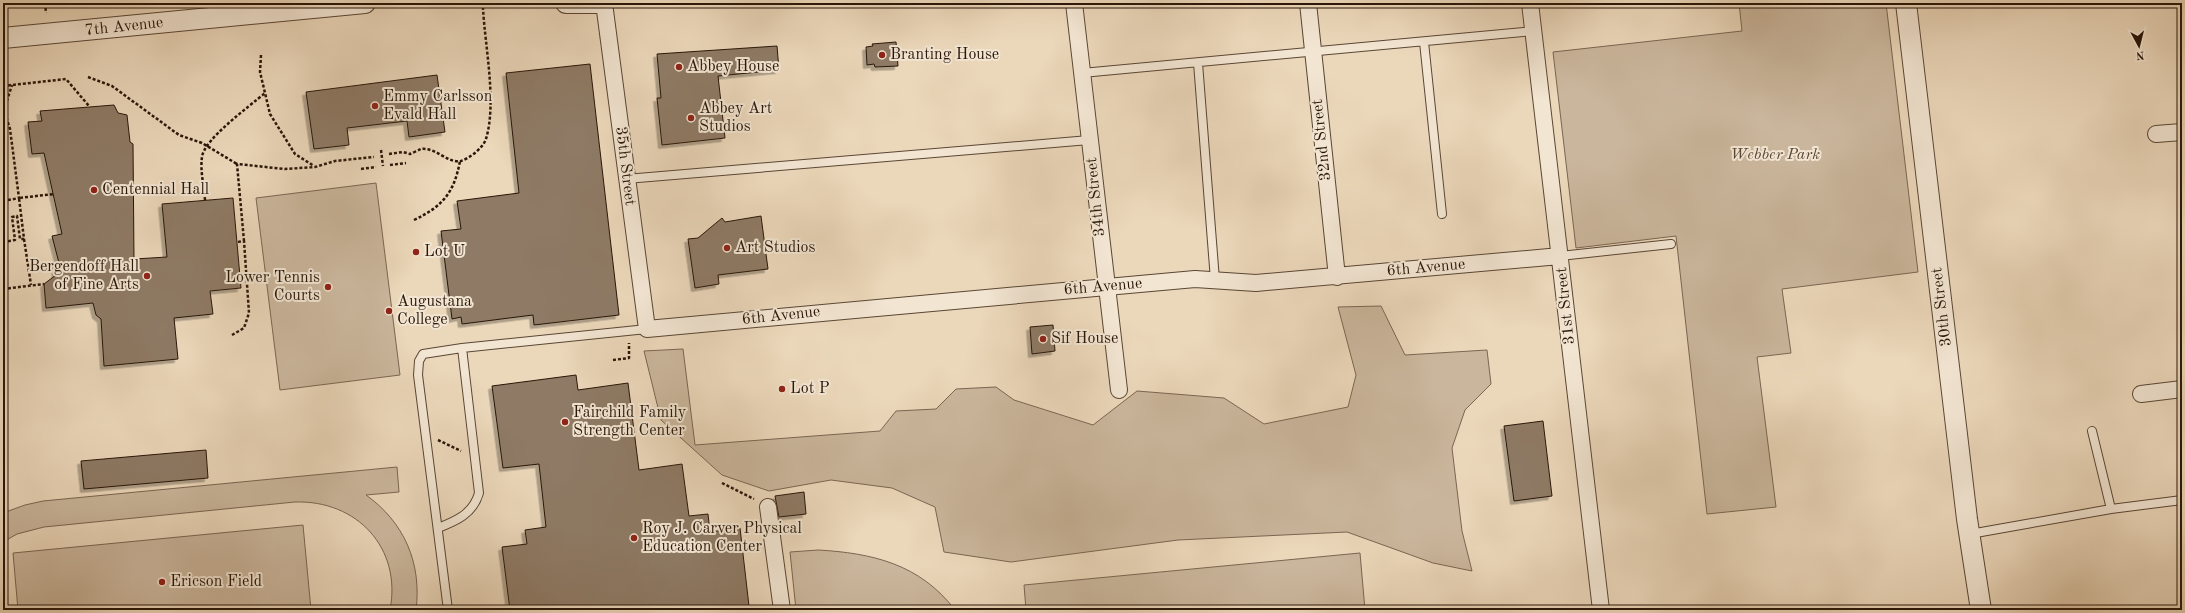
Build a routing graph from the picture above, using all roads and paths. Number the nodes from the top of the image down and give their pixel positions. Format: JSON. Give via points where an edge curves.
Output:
{"nodes":[{"id":1,"x":45,"y":3,"type":"edge"},
{"id":2,"x":365,"y":3,"type":"edge"},
{"id":3,"x":566,"y":3,"type":"edge"},
{"id":4,"x":600,"y":3,"type":"edge"},
{"id":5,"x":604,"y":3,"type":"edge"},
{"id":6,"x":1074,"y":3,"type":"edge"},
{"id":7,"x":1308,"y":3,"type":"edge"},
{"id":8,"x":1530,"y":3,"type":"edge"},
{"id":9,"x":1906,"y":3,"type":"edge"},
{"id":10,"x":483,"y":8,"type":"dead end"},
{"id":11,"x":46,"y":13,"type":"dead end"},
{"id":12,"x":1534,"y":31,"type":"junction"},
{"id":13,"x":3,"y":38,"type":"edge"},
{"id":14,"x":1424,"y":42,"type":"junction"},
{"id":15,"x":1313,"y":53,"type":"junction"},
{"id":16,"x":261,"y":55,"type":"dead end"},
{"id":17,"x":1198,"y":63,"type":"junction"},
{"id":18,"x":1082,"y":73,"type":"junction"},
{"id":19,"x":88,"y":77,"type":"dead end"},
{"id":20,"x":12,"y":85,"type":"junction"},
{"id":21,"x":3,"y":86,"type":"edge"},
{"id":22,"x":265,"y":93,"type":"junction"},
{"id":23,"x":89,"y":106,"type":"dead end"},
{"id":24,"x":2182,"y":132,"type":"edge"},
{"id":25,"x":2156,"y":134,"type":"dead end"},
{"id":26,"x":1089,"y":140,"type":"junction"},
{"id":27,"x":207,"y":146,"type":"junction"},
{"id":28,"x":381,"y":150,"type":"dead end"},
{"id":29,"x":389,"y":154,"type":"dead end"},
{"id":30,"x":374,"y":157,"type":"dead end"},
{"id":31,"x":460,"y":161,"type":"junction"},
{"id":32,"x":406,"y":163,"type":"dead end"},
{"id":33,"x":237,"y":164,"type":"junction"},
{"id":34,"x":390,"y":165,"type":"dead end"},
{"id":35,"x":383,"y":166,"type":"dead end"},
{"id":36,"x":315,"y":167,"type":"junction"},
{"id":37,"x":376,"y":167,"type":"dead end"},
{"id":38,"x":361,"y":169,"type":"dead end"},
{"id":39,"x":626,"y":179,"type":"junction"},
{"id":40,"x":54,"y":194,"type":"dead end"},
{"id":41,"x":19,"y":198,"type":"junction"},
{"id":42,"x":205,"y":200,"type":"dead end"},
{"id":43,"x":3,"y":201,"type":"edge"},
{"id":44,"x":1442,"y":214,"type":"dead end"},
{"id":45,"x":414,"y":220,"type":"dead end"},
{"id":46,"x":24,"y":239,"type":"junction"},
{"id":47,"x":244,"y":241,"type":"junction"},
{"id":48,"x":3,"y":242,"type":"edge"},
{"id":49,"x":237,"y":242,"type":"dead end"},
{"id":50,"x":1671,"y":244,"type":"dead end"},
{"id":51,"x":1560,"y":256,"type":"junction"},
{"id":52,"x":1337,"y":277,"type":"junction"},
{"id":53,"x":1215,"y":280,"type":"junction"},
{"id":54,"x":44,"y":284,"type":"dead end"},
{"id":55,"x":31,"y":285,"type":"junction"},
{"id":56,"x":1106,"y":287,"type":"junction"},
{"id":57,"x":3,"y":289,"type":"edge"},
{"id":58,"x":647,"y":329,"type":"junction"},
{"id":59,"x":628,"y":331,"type":"junction"},
{"id":60,"x":232,"y":335,"type":"dead end"},
{"id":61,"x":462,"y":348,"type":"junction"},
{"id":62,"x":613,"y":360,"type":"dead end"},
{"id":63,"x":2182,"y":389,"type":"edge"},
{"id":64,"x":1119,"y":390,"type":"dead end"},
{"id":65,"x":2141,"y":394,"type":"dead end"},
{"id":66,"x":2092,"y":431,"type":"dead end"},
{"id":67,"x":426,"y":434,"type":"junction"},
{"id":68,"x":475,"y":458,"type":"junction"},
{"id":69,"x":722,"y":483,"type":"dead end"},
{"id":70,"x":2182,"y":500,"type":"edge"},
{"id":71,"x":768,"y":507,"type":"joint"},
{"id":72,"x":2111,"y":509,"type":"junction"},
{"id":73,"x":438,"y":528,"type":"junction"},
{"id":74,"x":1970,"y":534,"type":"junction"},
{"id":75,"x":448,"y":610,"type":"edge"},
{"id":76,"x":782,"y":610,"type":"edge"},
{"id":77,"x":1600,"y":610,"type":"edge"},
{"id":78,"x":1981,"y":610,"type":"edge"}],
"edges":[{"from":1,"to":11,"type":"path"},
{"from":2,"to":13,"type":"street","name":"7th Avenue"},
{"from":3,"to":4,"type":"street"},
{"from":5,"to":39,"type":"street","name":"35th Street"},
{"from":6,"to":18,"type":"street","name":"34th Street"},
{"from":7,"to":15,"type":"street","name":"32nd Street"},
{"from":8,"to":12,"type":"street","name":"31st Street"},
{"from":9,"to":74,"type":"street","name":"30th Street"},
{"from":10,"to":31,"type":"path","via":[[485,45],[490,66],[486,140],[480,149]]},
{"from":12,"to":14,"type":"lane"},
{"from":12,"to":51,"type":"street","name":"31st Street"},
{"from":14,"to":15,"type":"lane"},
{"from":14,"to":44,"type":"lane"},
{"from":15,"to":17,"type":"lane"},
{"from":15,"to":52,"type":"street","name":"32nd Street"},
{"from":16,"to":22,"type":"path","via":[[260,72]]},
{"from":17,"to":18,"type":"lane"},
{"from":17,"to":53,"type":"lane"},
{"from":18,"to":26,"type":"street","name":"34th Street"},
{"from":19,"to":27,"type":"path","via":[[112,86],[179,135]]},
{"from":20,"to":21,"type":"path"},
{"from":20,"to":23,"type":"path","via":[[66,79]]},
{"from":20,"to":41,"type":"path","via":[[4,110],[10,129]]},
{"from":22,"to":27,"type":"path","via":[[220,130]]},
{"from":22,"to":36,"type":"path","via":[[270,114],[295,154]]},
{"from":24,"to":25,"type":"street"},
{"from":26,"to":39,"type":"lane"},
{"from":26,"to":56,"type":"street","name":"34th Street"},
{"from":27,"to":33,"type":"path"},
{"from":27,"to":42,"type":"path","via":[[202,156]]},
{"from":28,"to":35,"type":"path"},
{"from":29,"to":31,"type":"path","via":[[410,154],[421,149]]},
{"from":30,"to":36,"type":"path","via":[[335,161]]},
{"from":31,"to":45,"type":"path","via":[[452,191],[441,203]]},
{"from":32,"to":34,"type":"path"},
{"from":33,"to":36,"type":"path","via":[[285,169]]},
{"from":33,"to":47,"type":"path"},
{"from":37,"to":38,"type":"path"},
{"from":39,"to":58,"type":"street","name":"35th Street"},
{"from":40,"to":41,"type":"path"},
{"from":41,"to":43,"type":"path"},
{"from":41,"to":46,"type":"path"},
{"from":46,"to":48,"type":"path","via":[[20,239],[16,216],[12,217],[16,240]]},
{"from":46,"to":55,"type":"path"},
{"from":47,"to":49,"type":"path"},
{"from":47,"to":60,"type":"path","via":[[249,313],[244,328]]},
{"from":50,"to":51,"type":"lane"},
{"from":51,"to":52,"type":"street","name":"6th Avenue"},
{"from":51,"to":77,"type":"street","name":"31st Street"},
{"from":52,"to":53,"type":"street","name":"6th Avenue","via":[[1256,283]]},
{"from":53,"to":56,"type":"street","name":"6th Avenue","via":[[1195,279]]},
{"from":54,"to":55,"type":"path"},
{"from":55,"to":57,"type":"path"},
{"from":56,"to":58,"type":"street","name":"6th Avenue"},
{"from":56,"to":64,"type":"street","name":"34th Street"},
{"from":58,"to":59,"type":"lane"},
{"from":59,"to":61,"type":"lane"},
{"from":59,"to":62,"type":"path","via":[[630,356],[626,359]]},
{"from":61,"to":67,"type":"lane","via":[[426,352],[419,361],[418,375]]},
{"from":61,"to":68,"type":"lane"},
{"from":63,"to":65,"type":"street"},
{"from":66,"to":72,"type":"lane"},
{"from":67,"to":68,"type":"path"},
{"from":67,"to":73,"type":"lane"},
{"from":68,"to":73,"type":"lane","via":[[479,493],[475,504],[460,519]]},
{"from":69,"to":71,"type":"path"},
{"from":70,"to":72,"type":"lane"},
{"from":71,"to":76,"type":"street"},
{"from":72,"to":74,"type":"lane"},
{"from":73,"to":75,"type":"lane"},
{"from":74,"to":78,"type":"street","name":"30th Street"}]}
